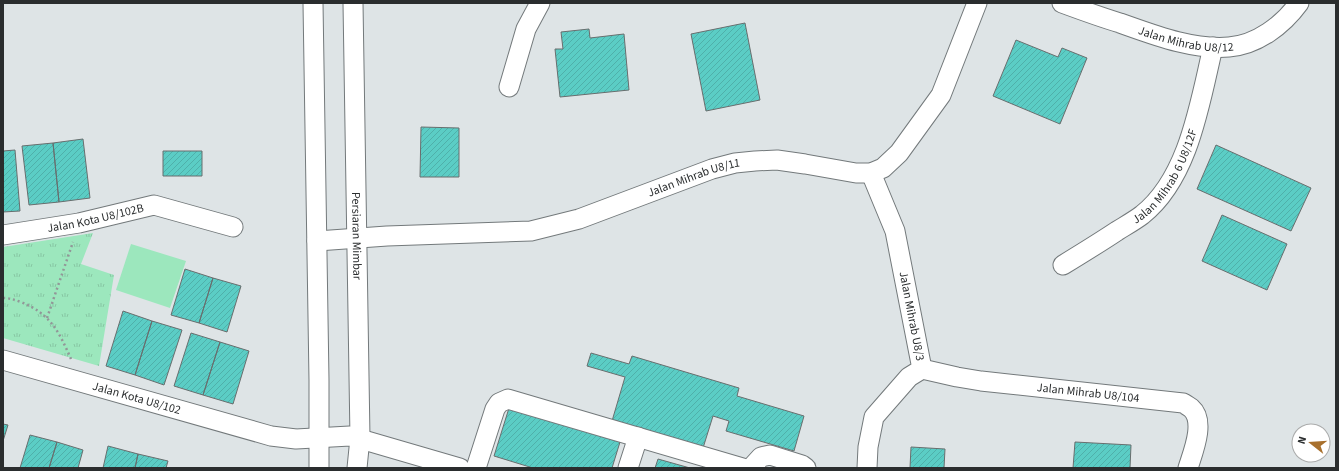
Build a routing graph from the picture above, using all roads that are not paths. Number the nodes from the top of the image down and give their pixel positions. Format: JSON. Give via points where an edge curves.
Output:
{"nodes":[{"id":1,"x":312,"y":3,"type":"edge"},
{"id":2,"x":353,"y":3,"type":"edge"},
{"id":3,"x":540,"y":3,"type":"edge"},
{"id":4,"x":977,"y":3,"type":"edge"},
{"id":5,"x":1062,"y":3,"type":"edge"},
{"id":6,"x":1299,"y":3,"type":"edge"},
{"id":7,"x":1213,"y":47,"type":"junction"},
{"id":8,"x":509,"y":87,"type":"dead end"},
{"id":9,"x":871,"y":173,"type":"junction"},
{"id":10,"x":233,"y":227,"type":"dead end"},
{"id":11,"x":3,"y":235,"type":"edge"},
{"id":12,"x":357,"y":238,"type":"junction"},
{"id":13,"x":317,"y":241,"type":"junction"},
{"id":14,"x":1063,"y":265,"type":"dead end"},
{"id":15,"x":3,"y":360,"type":"edge"},
{"id":16,"x":922,"y":369,"type":"junction"},
{"id":17,"x":638,"y":437,"type":"junction"},
{"id":18,"x":360,"y":438,"type":"junction"},
{"id":19,"x":318,"y":439,"type":"junction"},
{"id":20,"x":319,"y":468,"type":"edge"},
{"id":21,"x":357,"y":468,"type":"edge"},
{"id":22,"x":460,"y":468,"type":"edge"},
{"id":23,"x":476,"y":468,"type":"edge"},
{"id":24,"x":628,"y":468,"type":"edge"},
{"id":25,"x":743,"y":468,"type":"edge"},
{"id":26,"x":751,"y":468,"type":"edge"},
{"id":27,"x":806,"y":468,"type":"edge"},
{"id":28,"x":868,"y":468,"type":"edge"},
{"id":29,"x":1188,"y":468,"type":"edge"}],
"edges":[{"from":1,"to":13,"type":"street"},
{"from":2,"to":12,"type":"street","name":"Persiaran Mimbar"},
{"from":3,"to":8,"type":"street","via":[[526,29]]},
{"from":4,"to":9,"type":"street","via":[[941,95],[899,153],[883,168]]},
{"from":5,"to":7,"type":"street","name":"Jalan Mihrab U8/12","via":[[1169,39]]},
{"from":6,"to":7,"type":"street","name":"Jalan Mihrab U8/12","via":[[1285,19],[1264,35],[1240,45]]},
{"from":7,"to":14,"type":"street","name":"Jalan Mihrab 6 U8/12F","via":[[1190,138],[1164,193],[1142,215]]},
{"from":9,"to":12,"type":"street","name":"Jalan Mihrab U8/11","via":[[856,173],[777,160],[735,163],[712,169],[579,219],[531,231]]},
{"from":9,"to":16,"type":"street","name":"Jalan Mihrab U8/3","via":[[895,231]]},
{"from":10,"to":11,"type":"street","name":"Jalan Kota U8/102B","via":[[154,205],[79,223]]},
{"from":12,"to":13,"type":"street","name":"Jalan Mihrab U8/11"},
{"from":12,"to":18,"type":"street","name":"Persiaran Mimbar"},
{"from":13,"to":19,"type":"street"},
{"from":15,"to":19,"type":"street","name":"Jalan Kota U8/102","via":[[271,436],[296,440]]},
{"from":16,"to":28,"type":"street","name":"Jalan Mihrab U8/3","via":[[909,377],[874,417],[868,447]]},
{"from":16,"to":29,"type":"street","name":"Jalan Mihrab U8/104","via":[[981,381],[1183,402],[1192,408],[1199,426]]},
{"from":17,"to":23,"type":"street","via":[[508,399],[495,408]]},
{"from":17,"to":24,"type":"street"},
{"from":17,"to":25,"type":"street"},
{"from":18,"to":19,"type":"street","name":"Jalan Kota U8/102","via":[[345,436]]},
{"from":18,"to":21,"type":"street","name":"Persiaran Mimbar"},
{"from":18,"to":22,"type":"street","name":"Jalan Kota U8/102"},
{"from":19,"to":20,"type":"street"},
{"from":26,"to":27,"type":"street","via":[[761,457],[770,454]]}]}
